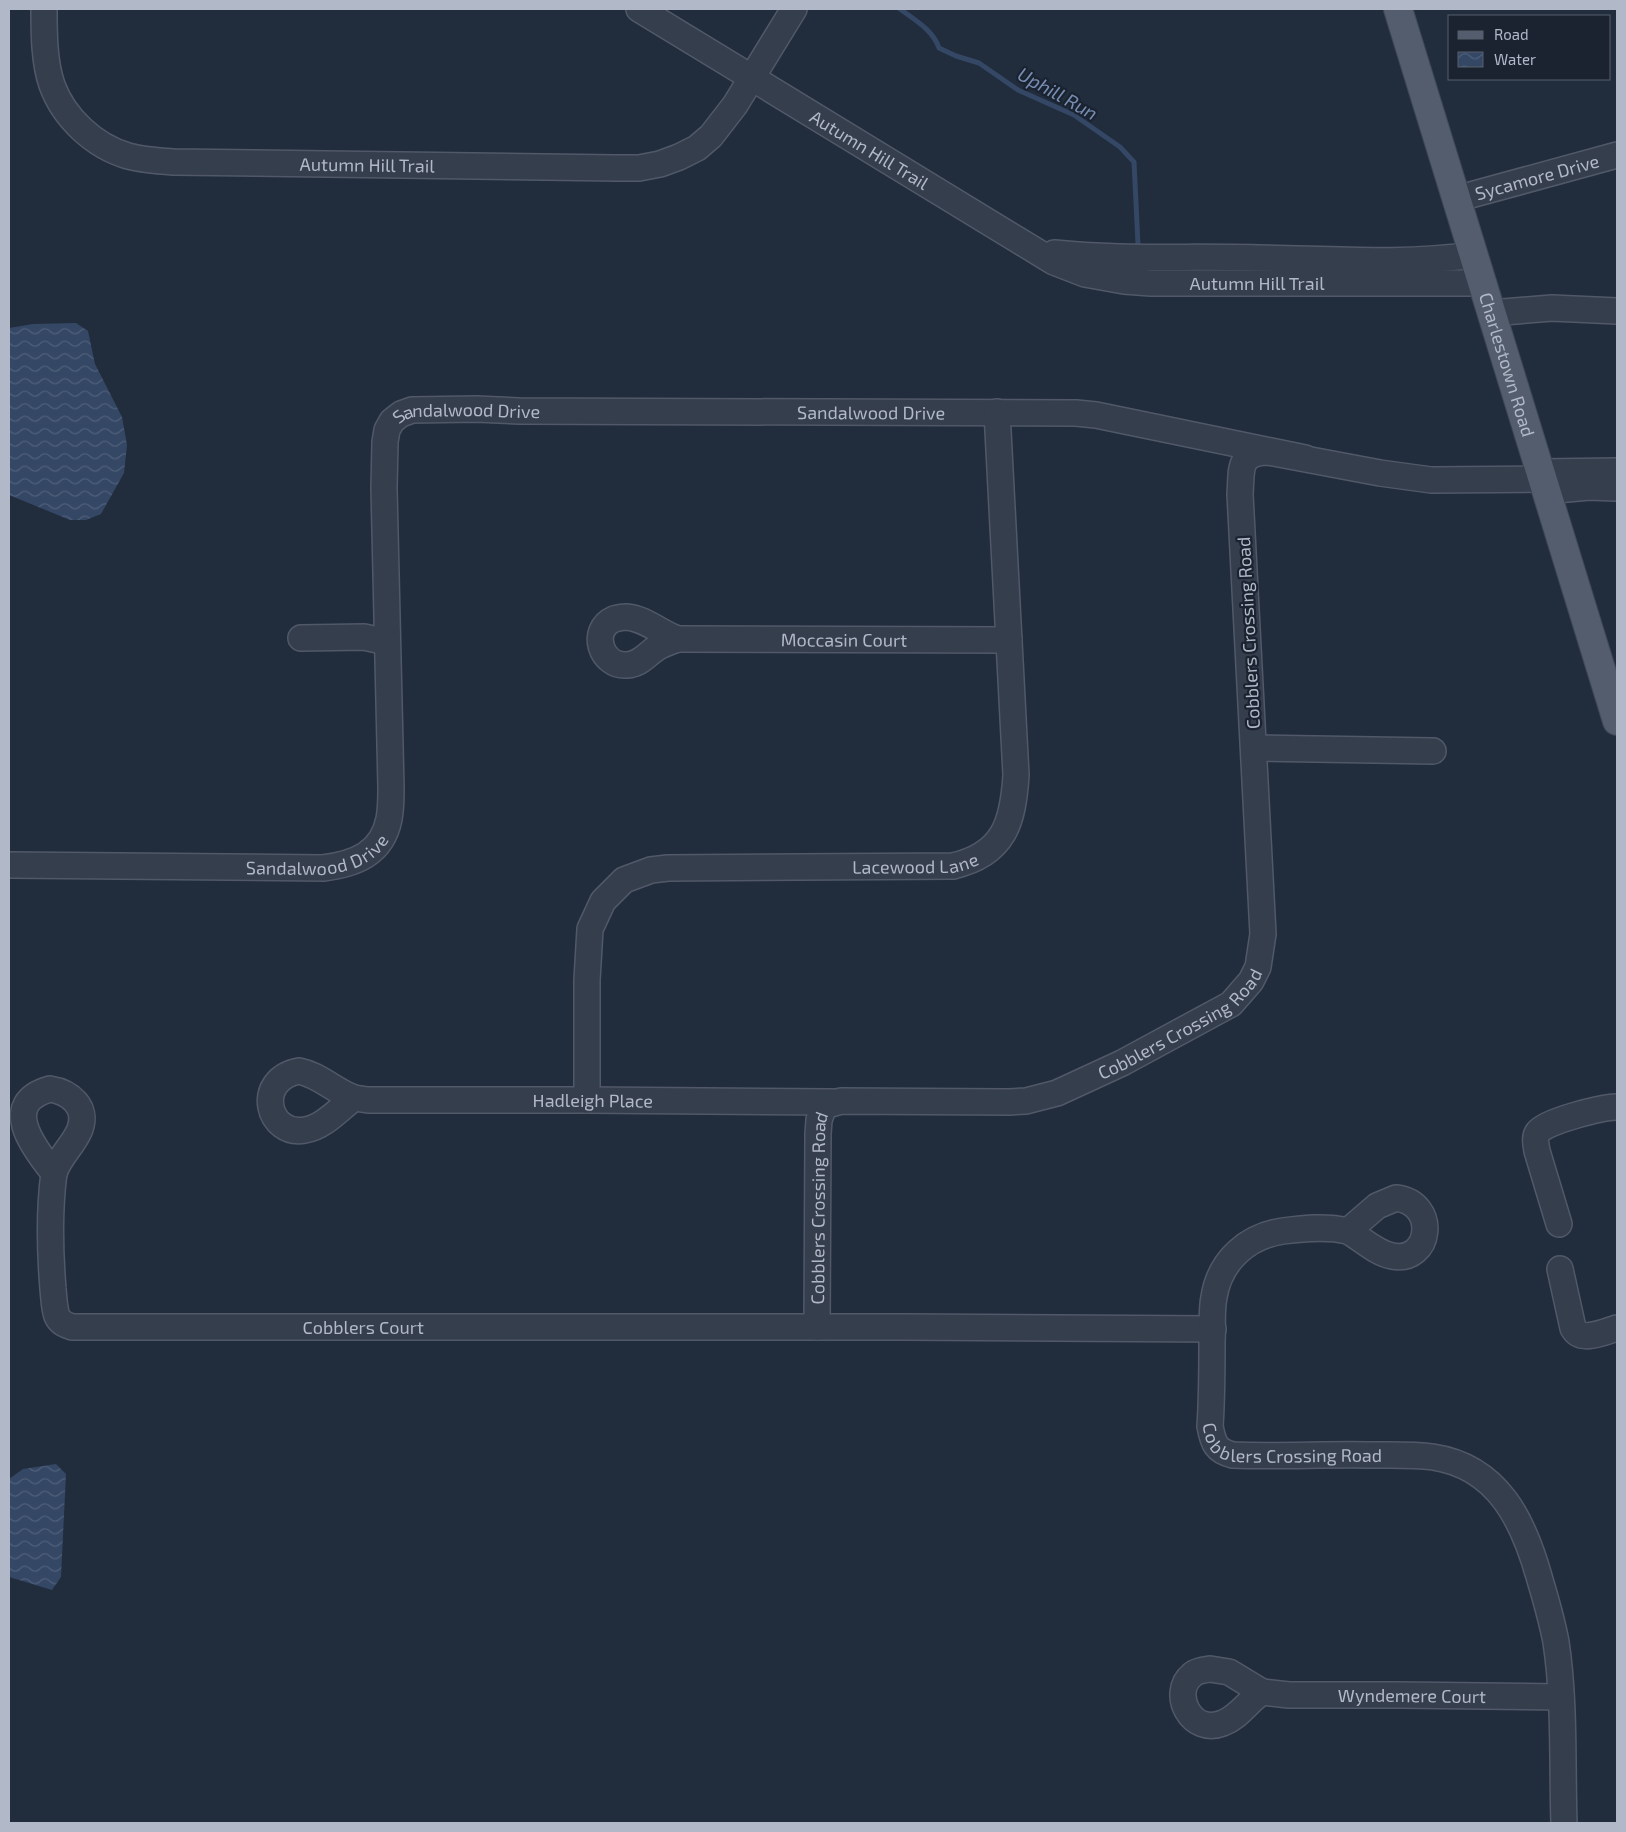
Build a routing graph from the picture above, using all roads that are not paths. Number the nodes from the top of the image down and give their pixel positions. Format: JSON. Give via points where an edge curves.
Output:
{"nodes":[{"id":1,"x":44,"y":9,"type":"edge"},
{"id":2,"x":638,"y":9,"type":"edge"},
{"id":3,"x":794,"y":9,"type":"edge"},
{"id":4,"x":1398,"y":9,"type":"edge"},
{"id":5,"x":752,"y":78,"type":"junction"},
{"id":6,"x":1617,"y":155,"type":"edge"},
{"id":7,"x":1456,"y":200,"type":"junction"},
{"id":8,"x":1038,"y":251,"type":"junction"},
{"id":9,"x":1473,"y":255,"type":"junction"},
{"id":10,"x":1482,"y":283,"type":"junction"},
{"id":11,"x":1617,"y":311,"type":"edge"},
{"id":12,"x":1491,"y":313,"type":"junction"},
{"id":13,"x":997,"y":412,"type":"junction"},
{"id":14,"x":1305,"y":458,"type":"junction"},
{"id":15,"x":1617,"y":471,"type":"edge"},
{"id":16,"x":1543,"y":481,"type":"junction"},
{"id":17,"x":1617,"y":488,"type":"edge"},
{"id":18,"x":301,"y":638,"type":"dead end"},
{"id":19,"x":678,"y":638,"type":"dead end"},
{"id":20,"x":1010,"y":640,"type":"junction"},
{"id":21,"x":387,"y":642,"type":"junction"},
{"id":22,"x":1617,"y":721,"type":"edge"},
{"id":23,"x":1254,"y":748,"type":"junction"},
{"id":24,"x":1433,"y":751,"type":"dead end"},
{"id":25,"x":13,"y":865,"type":"edge"},
{"id":26,"x":354,"y":1098,"type":"dead end"},
{"id":27,"x":587,"y":1100,"type":"junction"},
{"id":28,"x":832,"y":1102,"type":"junction"},
{"id":29,"x":1617,"y":1107,"type":"edge"},
{"id":30,"x":54,"y":1173,"type":"dead end"},
{"id":31,"x":1559,"y":1224,"type":"dead end"},
{"id":32,"x":1348,"y":1231,"type":"dead end"},
{"id":33,"x":1560,"y":1269,"type":"dead end"},
{"id":34,"x":817,"y":1327,"type":"junction"},
{"id":35,"x":1617,"y":1328,"type":"edge"},
{"id":36,"x":1212,"y":1329,"type":"junction"},
{"id":37,"x":1262,"y":1692,"type":"dead end"},
{"id":38,"x":1561,"y":1697,"type":"junction"},
{"id":39,"x":1564,"y":1823,"type":"edge"}],
"edges":[{"from":1,"to":5,"type":"street","name":"Autumn Hill Trail","via":[[47,64],[61,104],[89,136],[108,148],[150,160],[639,168],[660,164],[696,148],[724,121]]},
{"from":2,"to":5,"type":"street","name":"Autumn Hill Trail"},
{"from":3,"to":5,"type":"street"},
{"from":4,"to":7,"type":"main road","name":"Charlestown Road"},
{"from":5,"to":8,"type":"street","name":"Autumn Hill Trail"},
{"from":6,"to":7,"type":"street","name":"Sycamore Drive"},
{"from":7,"to":9,"type":"main road","name":"Charlestown Road"},
{"from":8,"to":9,"type":"street","name":"Autumn Hill Trail","via":[[1093,257],[1417,260]]},
{"from":8,"to":10,"type":"street","name":"Autumn Hill Trail","via":[[1054,262],[1085,274],[1151,284]]},
{"from":9,"to":10,"type":"main road","name":"Charlestown Road"},
{"from":10,"to":12,"type":"main road","name":"Charlestown Road"},
{"from":11,"to":12,"type":"street","via":[[1552,308]]},
{"from":12,"to":16,"type":"main road","name":"Charlestown Road"},
{"from":13,"to":14,"type":"street","name":"Sandalwood Drive","via":[[1096,415]]},
{"from":13,"to":20,"type":"street","name":"Lacewood Lane"},
{"from":13,"to":21,"type":"street","name":"Sandalwood Drive","via":[[476,409],[412,410],[401,414],[392,421],[385,442]]},
{"from":14,"to":16,"type":"street","name":"Cobblers Crossing Road","via":[[1431,480]]},
{"from":14,"to":23,"type":"street","name":"Cobblers Crossing Road","via":[[1256,452],[1244,462],[1242,469],[1241,517]]},
{"from":15,"to":16,"type":"street"},
{"from":16,"to":17,"type":"street","via":[[1589,488]]},
{"from":16,"to":22,"type":"main road","name":"Charlestown Road"},
{"from":18,"to":21,"type":"street","via":[[364,637]]},
{"from":19,"to":20,"type":"street","name":"Moccasin Court"},
{"from":20,"to":27,"type":"street","name":"Lacewood Lane","via":[[1015,793],[1006,828],[985,854],[953,866],[668,868],[651,870],[624,880],[603,901],[590,929]]},
{"from":21,"to":25,"type":"street","name":"Sandalwood Drive","via":[[389,819],[368,855],[355,862],[323,868]]},
{"from":23,"to":24,"type":"street"},
{"from":23,"to":28,"type":"street","name":"Cobblers Crossing Road","via":[[1263,934],[1258,967],[1251,981],[1231,1004],[1122,1063],[1042,1098],[1009,1102]]},
{"from":26,"to":27,"type":"street","name":"Hadleigh Place"},
{"from":27,"to":28,"type":"street","name":"Hadleigh Place"},
{"from":28,"to":34,"type":"street","name":"Cobblers Crossing Road","via":[[824,1106],[819,1120]]},
{"from":29,"to":31,"type":"street","via":[[1560,1120],[1537,1133],[1537,1151]]},
{"from":30,"to":34,"type":"street","name":"Cobblers Court","via":[[52,1266],[55,1307],[57,1316],[72,1327]]},
{"from":32,"to":36,"type":"street","via":[[1300,1228],[1258,1237],[1245,1245],[1224,1268],[1218,1282]]},
{"from":33,"to":35,"type":"street","via":[[1575,1332],[1586,1336]]},
{"from":34,"to":36,"type":"street","name":"Cobblers Crossing Road"},
{"from":36,"to":38,"type":"street","name":"Cobblers Crossing Road","via":[[1210,1426],[1216,1446],[1224,1452],[1433,1457],[1470,1469],[1500,1493],[1521,1525],[1536,1565],[1553,1625]]},
{"from":37,"to":38,"type":"street","name":"Wyndemere Court","via":[[1289,1696]]},
{"from":38,"to":39,"type":"street","name":"Cobblers Crossing Road"}]}
